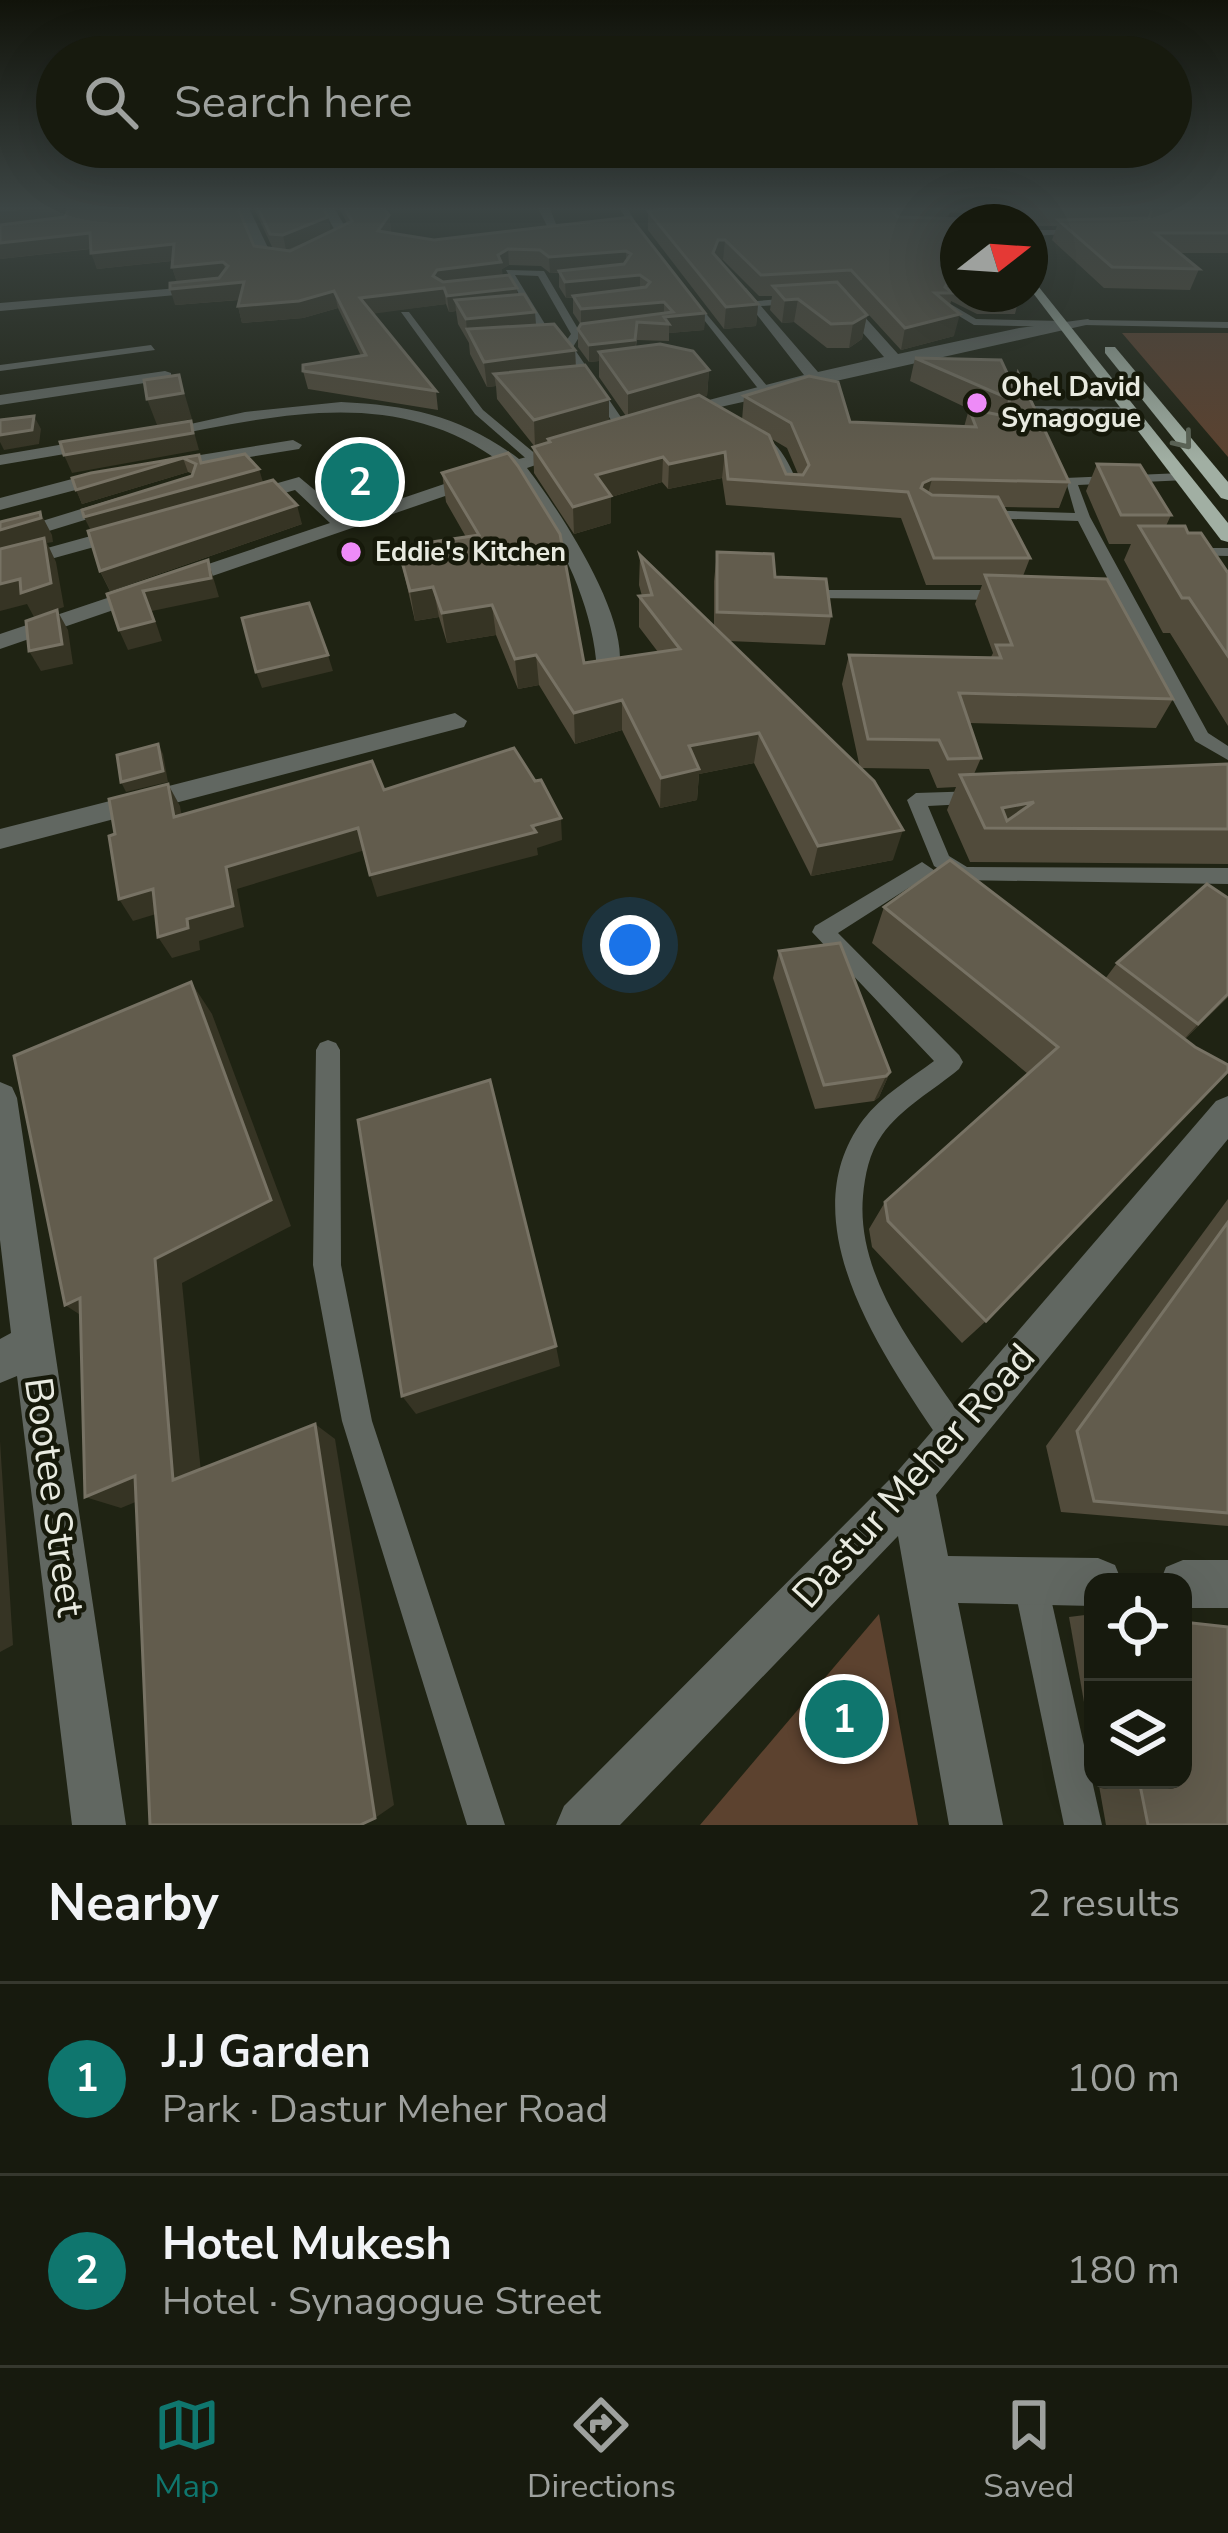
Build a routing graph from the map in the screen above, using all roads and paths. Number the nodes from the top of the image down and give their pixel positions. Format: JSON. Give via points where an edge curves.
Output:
{"nodes":[{"id":1,"x":168,"y":291,"type":"edge"},
{"id":2,"x":519,"y":291,"type":"edge"},
{"id":3,"x":553,"y":291,"type":"edge"},
{"id":4,"x":742,"y":291,"type":"edge"},
{"id":5,"x":682,"y":292,"type":"edge"},
{"id":6,"x":1048,"y":292,"type":"edge"},
{"id":7,"x":1048,"y":302,"type":"edge"},
{"id":8,"x":581,"y":304,"type":"edge"},
{"id":9,"x":562,"y":306,"type":"junction"},
{"id":10,"x":0,"y":307,"type":"edge"},
{"id":11,"x":530,"y":310,"type":"junction"},
{"id":12,"x":511,"y":312,"type":"edge"},
{"id":13,"x":958,"y":312,"type":"edge"},
{"id":14,"x":405,"y":314,"type":"edge"},
{"id":15,"x":1088,"y":323,"type":"junction"},
{"id":16,"x":1064,"y":324,"type":"junction"},
{"id":17,"x":1228,"y":326,"type":"edge"},
{"id":18,"x":598,"y":332,"type":"edge"},
{"id":19,"x":576,"y":334,"type":"junction"},
{"id":20,"x":536,"y":342,"type":"edge"},
{"id":21,"x":562,"y":344,"type":"junction"},
{"id":22,"x":152,"y":348,"type":"dead end"},
{"id":23,"x":896,"y":361,"type":"junction"},
{"id":24,"x":0,"y":368,"type":"edge"},
{"id":25,"x":604,"y":369,"type":"edge"},
{"id":26,"x":165,"y":376,"type":"edge"},
{"id":27,"x":822,"y":376,"type":"junction"},
{"id":28,"x":588,"y":377,"type":"junction"},
{"id":29,"x":758,"y":382,"type":"junction"},
{"id":30,"x":571,"y":385,"type":"edge"},
{"id":31,"x":0,"y":400,"type":"edge"},
{"id":32,"x":698,"y":408,"type":"junction"},
{"id":33,"x":1028,"y":410,"type":"edge"},
{"id":34,"x":1132,"y":411,"type":"junction"},
{"id":35,"x":660,"y":418,"type":"edge"},
{"id":36,"x":641,"y":424,"type":"edge"},
{"id":37,"x":622,"y":429,"type":"junction"},
{"id":38,"x":138,"y":436,"type":"edge"},
{"id":39,"x":600,"y":437,"type":"edge"},
{"id":40,"x":115,"y":440,"type":"edge"},
{"id":41,"x":578,"y":444,"type":"edge"},
{"id":42,"x":293,"y":445,"type":"dead end"},
{"id":43,"x":0,"y":460,"type":"edge"},
{"id":44,"x":525,"y":462,"type":"junction"},
{"id":45,"x":1182,"y":476,"type":"junction"},
{"id":46,"x":189,"y":482,"type":"edge"},
{"id":47,"x":168,"y":488,"type":"edge"},
{"id":48,"x":792,"y":492,"type":"edge"},
{"id":49,"x":1228,"y":494,"type":"edge"},
{"id":50,"x":147,"y":495,"type":"edge"},
{"id":51,"x":230,"y":503,"type":"edge"},
{"id":52,"x":0,"y":504,"type":"edge"},
{"id":53,"x":970,"y":514,"type":"edge"},
{"id":54,"x":1083,"y":517,"type":"junction"},
{"id":55,"x":343,"y":524,"type":"junction"},
{"id":56,"x":138,"y":529,"type":"edge"},
{"id":57,"x":0,"y":540,"type":"edge"},
{"id":58,"x":1227,"y":540,"type":"edge"},
{"id":59,"x":1102,"y":552,"type":"junction"},
{"id":60,"x":1123,"y":552,"type":"dead end"},
{"id":61,"x":1165,"y":552,"type":"edge"},
{"id":62,"x":0,"y":567,"type":"edge"},
{"id":63,"x":1124,"y":594,"type":"junction"},
{"id":64,"x":1029,"y":595,"type":"edge"},
{"id":65,"x":1076,"y":595,"type":"edge"},
{"id":66,"x":816,"y":596,"type":"edge"},
{"id":67,"x":0,"y":642,"type":"edge"},
{"id":68,"x":609,"y":670,"type":"edge"},
{"id":69,"x":455,"y":721,"type":"dead end"},
{"id":70,"x":1228,"y":754,"type":"edge"},
{"id":71,"x":1012,"y":797,"type":"edge"},
{"id":72,"x":0,"y":839,"type":"edge"},
{"id":73,"x":1228,"y":876,"type":"edge"},
{"id":74,"x":976,"y":913,"type":"edge"},
{"id":75,"x":328,"y":1050,"type":"dead end"},
{"id":76,"x":0,"y":1098,"type":"edge"},
{"id":77,"x":1228,"y":1112,"type":"edge"},
{"id":78,"x":16,"y":1353,"type":"edge"},
{"id":79,"x":956,"y":1437,"type":"junction"},
{"id":80,"x":912,"y":1489,"type":"junction"},
{"id":81,"x":929,"y":1579,"type":"junction"},
{"id":82,"x":1030,"y":1581,"type":"junction"},
{"id":83,"x":1084,"y":1582,"type":"edge"},
{"id":84,"x":1192,"y":1583,"type":"edge"},
{"id":85,"x":1228,"y":1584,"type":"edge"},
{"id":86,"x":99,"y":1825,"type":"edge"},
{"id":87,"x":486,"y":1825,"type":"edge"},
{"id":88,"x":583,"y":1825,"type":"edge"},
{"id":89,"x":976,"y":1825,"type":"edge"},
{"id":90,"x":1083,"y":1825,"type":"edge"}],
"edges":[{"from":1,"to":10,"type":"street"},
{"from":2,"to":11,"type":"lane"},
{"from":3,"to":9,"type":"lane"},
{"from":4,"to":27,"type":"street"},
{"from":5,"to":29,"type":"lane"},
{"from":6,"to":15,"type":"main road"},
{"from":7,"to":16,"type":"main road"},
{"from":8,"to":9,"type":"lane"},
{"from":9,"to":19,"type":"lane"},
{"from":11,"to":12,"type":"lane"},
{"from":11,"to":21,"type":"lane"},
{"from":13,"to":16,"type":"lane","via":[[974,322]]},
{"from":14,"to":44,"type":"lane"},
{"from":15,"to":16,"type":"street"},
{"from":15,"to":17,"type":"lane"},
{"from":15,"to":49,"type":"main road","one_way":true},
{"from":16,"to":23,"type":"street"},
{"from":16,"to":34,"type":"main road"},
{"from":18,"to":19,"type":"lane"},
{"from":19,"to":21,"type":"lane"},
{"from":20,"to":21,"type":"lane"},
{"from":21,"to":28,"type":"lane"},
{"from":22,"to":24,"type":"lane"},
{"from":23,"to":27,"type":"street"},
{"from":23,"to":27,"type":"street","via":[[838,297],[763,302]]},
{"from":25,"to":28,"type":"lane"},
{"from":26,"to":31,"type":"street"},
{"from":27,"to":29,"type":"street"},
{"from":28,"to":30,"type":"lane"},
{"from":28,"to":37,"type":"lane"},
{"from":29,"to":32,"type":"street"},
{"from":32,"to":35,"type":"street"},
{"from":32,"to":48,"type":"street","via":[[777,454]]},
{"from":33,"to":34,"type":"lane"},
{"from":34,"to":45,"type":"main road"},
{"from":36,"to":37,"type":"street"},
{"from":37,"to":39,"type":"street"},
{"from":38,"to":44,"type":"street","via":[[362,407],[446,421]]},
{"from":40,"to":43,"type":"street"},
{"from":41,"to":44,"type":"street"},
{"from":42,"to":52,"type":"street","via":[[94,477]]},
{"from":44,"to":55,"type":"street"},
{"from":44,"to":68,"type":"street","via":[[569,547],[609,650]]},
{"from":45,"to":54,"type":"lane","via":[[1073,479],[1067,483]]},
{"from":45,"to":58,"type":"main road"},
{"from":46,"to":47,"type":"street"},
{"from":50,"to":57,"type":"street"},
{"from":51,"to":55,"type":"street","via":[[298,483]]},
{"from":53,"to":54,"type":"lane"},
{"from":54,"to":59,"type":"lane"},
{"from":55,"to":67,"type":"street"},
{"from":56,"to":62,"type":"street"},
{"from":58,"to":61,"type":"lane"},
{"from":59,"to":60,"type":"lane"},
{"from":59,"to":63,"type":"lane"},
{"from":63,"to":65,"type":"lane"},
{"from":63,"to":70,"type":"lane","via":[[1201,737]]},
{"from":64,"to":66,"type":"lane"},
{"from":69,"to":72,"type":"street"},
{"from":71,"to":73,"type":"lane","via":[[916,800],[940,861],[964,875]]},
{"from":74,"to":79,"type":"lane","via":[[922,870],[823,932],[951,1062],[870,1130],[851,1170],[850,1230],[858,1271],[888,1330]]},
{"from":75,"to":87,"type":"lane","via":[[327,1265],[357,1421]]},
{"from":76,"to":78,"type":"street","name":"Bootee Street"},
{"from":77,"to":79,"type":"street","name":"Dastur Meher Road"},
{"from":78,"to":86,"type":"street","name":"Bootee Street"},
{"from":79,"to":80,"type":"street","name":"Dastur Meher Road"},
{"from":80,"to":81,"type":"street"},
{"from":80,"to":88,"type":"street","name":"Dastur Meher Road"},
{"from":81,"to":82,"type":"street"},
{"from":81,"to":89,"type":"street"},
{"from":82,"to":83,"type":"street"},
{"from":82,"to":90,"type":"lane"},
{"from":84,"to":85,"type":"street"}]}
